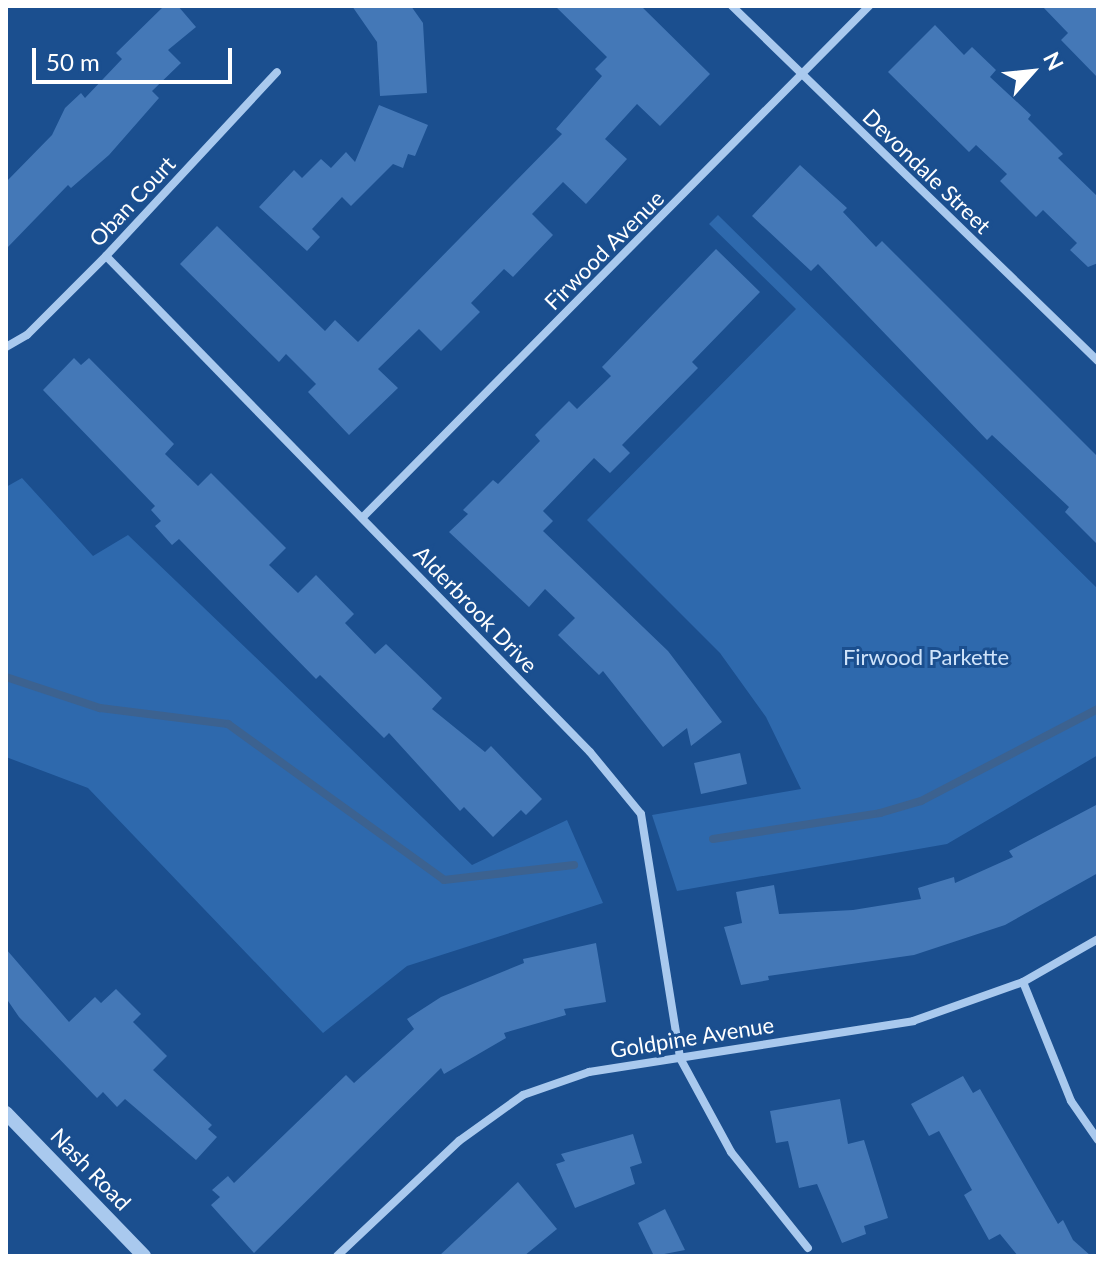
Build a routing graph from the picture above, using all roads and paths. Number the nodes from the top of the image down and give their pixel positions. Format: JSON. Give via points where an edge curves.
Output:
{"nodes":[{"id":1,"x":732,"y":6,"type":"edge"},
{"id":2,"x":869,"y":6,"type":"edge"},
{"id":3,"x":277,"y":72,"type":"dead end"},
{"id":4,"x":801,"y":76,"type":"junction"},
{"id":5,"x":106,"y":256,"type":"junction"},
{"id":6,"x":6,"y":347,"type":"edge"},
{"id":7,"x":1098,"y":361,"type":"edge"},
{"id":8,"x":362,"y":518,"type":"junction"},
{"id":9,"x":1098,"y":939,"type":"edge"},
{"id":10,"x":1023,"y":982,"type":"junction"},
{"id":11,"x":680,"y":1058,"type":"junction"},
{"id":12,"x":6,"y":1113,"type":"edge"},
{"id":13,"x":1098,"y":1140,"type":"edge"},
{"id":14,"x":808,"y":1248,"type":"dead end"},
{"id":15,"x":144,"y":1256,"type":"edge"},
{"id":16,"x":337,"y":1256,"type":"edge"}],
"edges":[{"from":1,"to":4,"type":"street","name":"Devondale Street"},
{"from":2,"to":4,"type":"street","name":"Firwood Avenue"},
{"from":3,"to":5,"type":"street","name":"Oban Court"},
{"from":4,"to":7,"type":"street","name":"Devondale Street"},
{"from":4,"to":8,"type":"street","name":"Firwood Avenue"},
{"from":5,"to":6,"type":"street","name":"Oban Court","via":[[27,335]]},
{"from":5,"to":8,"type":"street","name":"Alderbrook Drive"},
{"from":8,"to":11,"type":"street","name":"Alderbrook Drive","via":[[590,752],[641,814]]},
{"from":9,"to":10,"type":"street","name":"Goldpine Avenue"},
{"from":10,"to":11,"type":"street","name":"Goldpine Avenue","via":[[913,1021]]},
{"from":10,"to":13,"type":"street","via":[[1071,1101]]},
{"from":11,"to":14,"type":"street","name":"Alderbrook Drive","via":[[731,1152]]},
{"from":11,"to":16,"type":"street","name":"Goldpine Avenue","via":[[589,1072],[523,1095],[459,1141]]},
{"from":12,"to":15,"type":"street","name":"Nash Road"}]}
